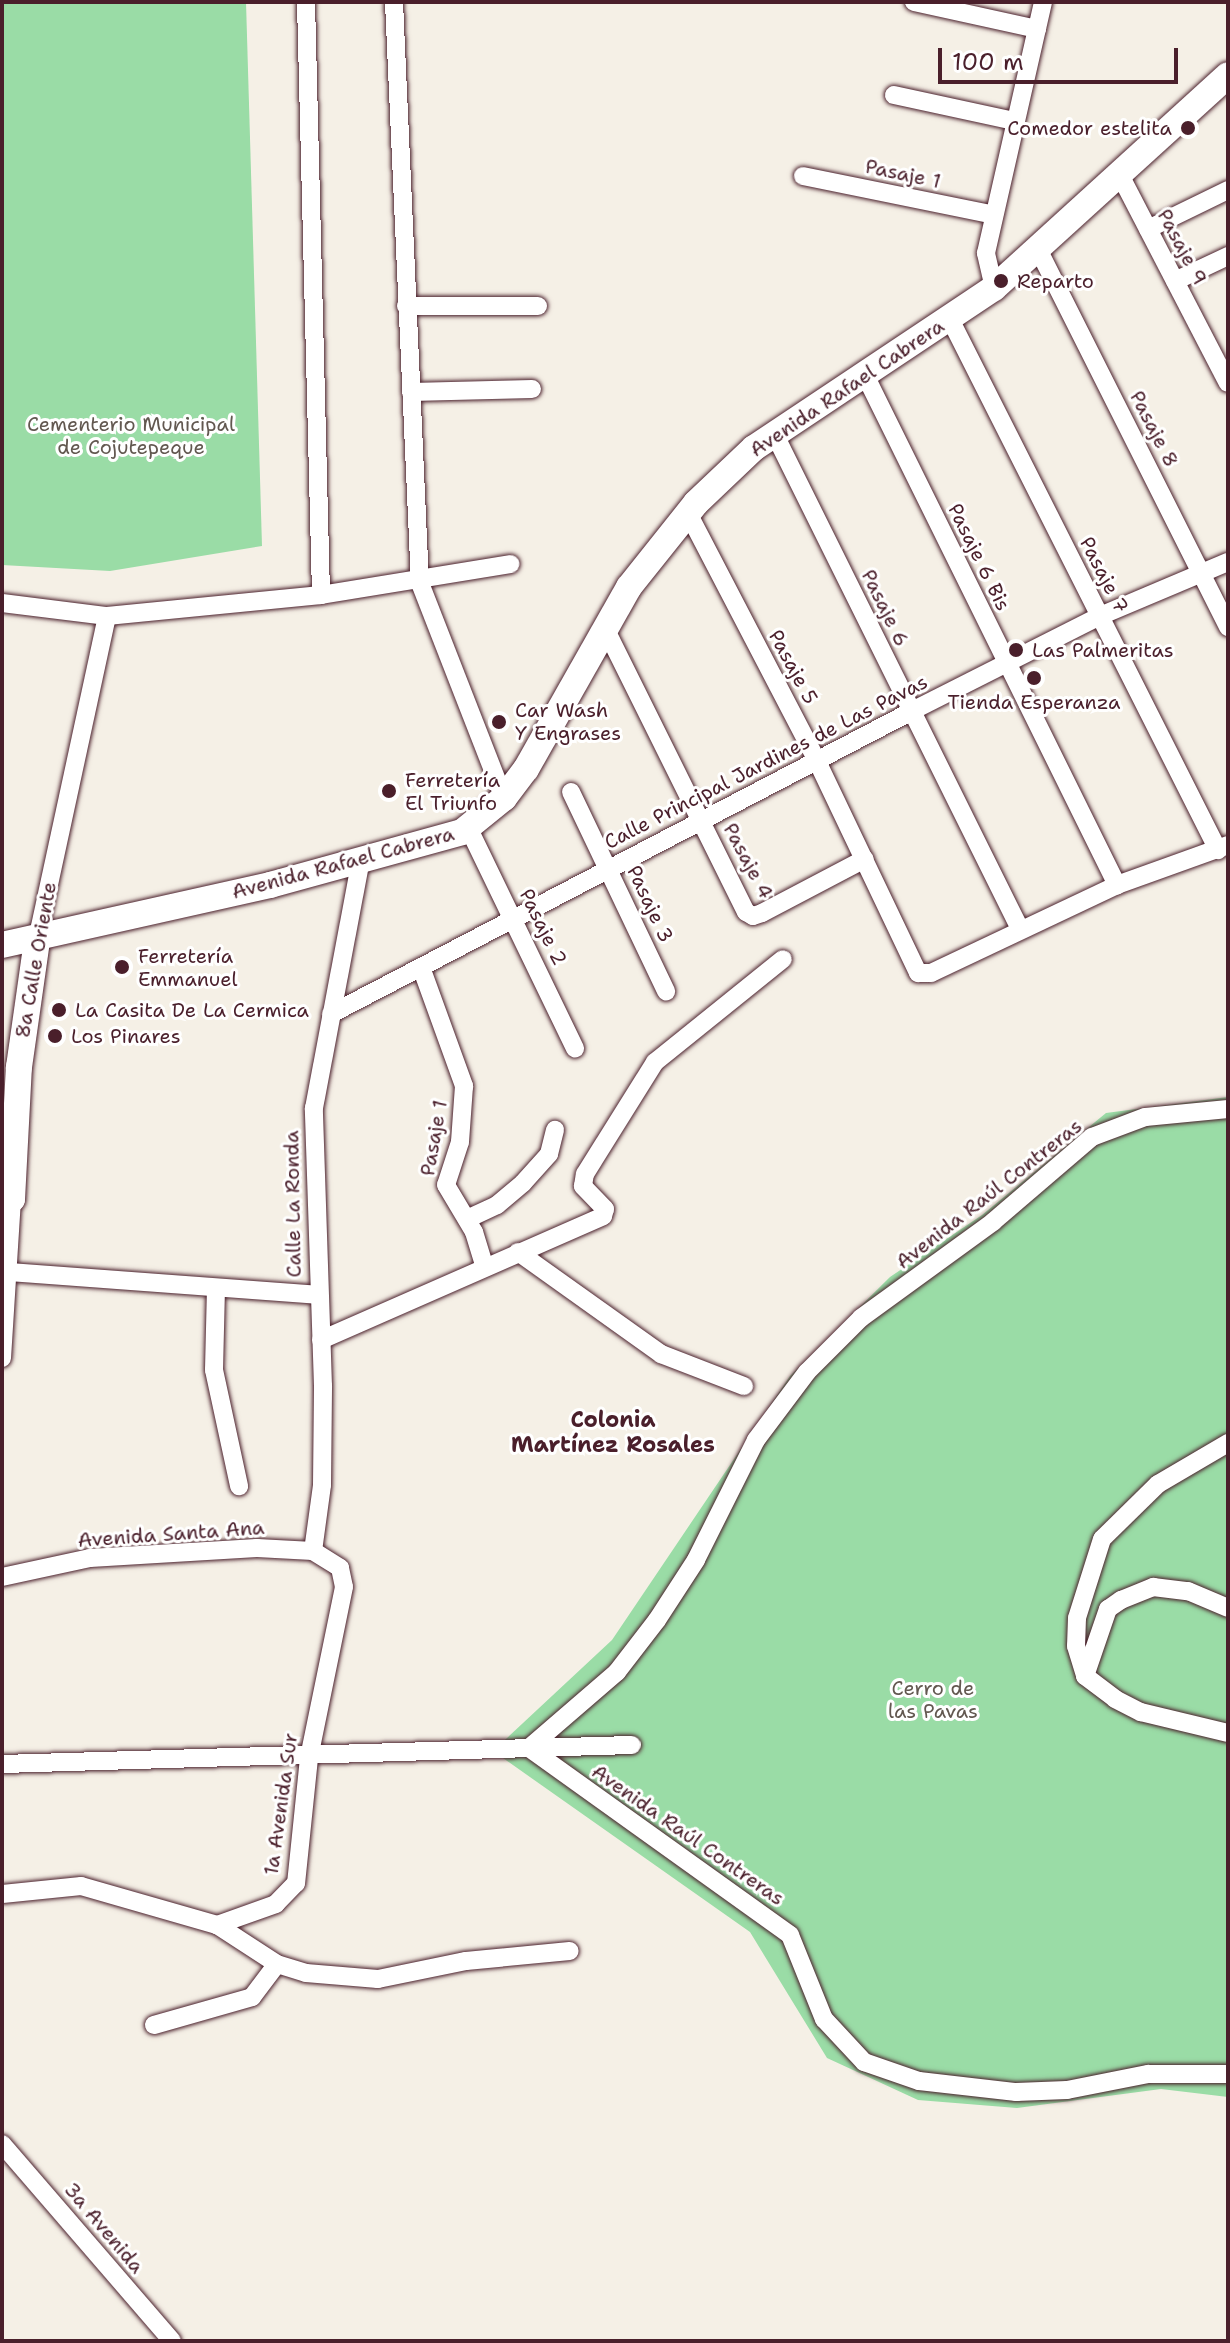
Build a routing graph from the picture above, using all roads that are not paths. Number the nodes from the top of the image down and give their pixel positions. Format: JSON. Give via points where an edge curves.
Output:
{"nodes":[{"id":1,"x":306,"y":2,"type":"edge"},
{"id":2,"x":394,"y":2,"type":"edge"},
{"id":3,"x":914,"y":2,"type":"edge"},
{"id":4,"x":1043,"y":2,"type":"edge"},
{"id":5,"x":1037,"y":29,"type":"junction"},
{"id":6,"x":1228,"y":75,"type":"edge"},
{"id":7,"x":894,"y":95,"type":"dead end"},
{"id":8,"x":1014,"y":121,"type":"junction"},
{"id":9,"x":1120,"y":175,"type":"junction"},
{"id":10,"x":803,"y":176,"type":"dead end"},
{"id":11,"x":1228,"y":190,"type":"edge"},
{"id":12,"x":994,"y":215,"type":"junction"},
{"id":13,"x":1148,"y":229,"type":"junction"},
{"id":14,"x":1039,"y":251,"type":"junction"},
{"id":15,"x":1228,"y":256,"type":"edge"},
{"id":16,"x":1175,"y":281,"type":"junction"},
{"id":17,"x":994,"y":288,"type":"junction"},
{"id":18,"x":406,"y":306,"type":"junction"},
{"id":19,"x":538,"y":306,"type":"dead end"},
{"id":20,"x":950,"y":319,"type":"junction"},
{"id":21,"x":866,"y":377,"type":"junction"},
{"id":22,"x":1228,"y":381,"type":"edge"},
{"id":23,"x":532,"y":389,"type":"dead end"},
{"id":24,"x":411,"y":392,"type":"junction"},
{"id":25,"x":775,"y":435,"type":"junction"},
{"id":26,"x":688,"y":513,"type":"junction"},
{"id":27,"x":1228,"y":562,"type":"edge"},
{"id":28,"x":510,"y":564,"type":"dead end"},
{"id":29,"x":1203,"y":575,"type":"junction"},
{"id":30,"x":420,"y":583,"type":"junction"},
{"id":31,"x":321,"y":595,"type":"junction"},
{"id":32,"x":2,"y":603,"type":"edge"},
{"id":33,"x":107,"y":616,"type":"junction"},
{"id":34,"x":1100,"y":616,"type":"junction"},
{"id":35,"x":1228,"y":627,"type":"edge"},
{"id":36,"x":605,"y":628,"type":"junction"},
{"id":37,"x":1006,"y":664,"type":"junction"},
{"id":38,"x":912,"y":711,"type":"junction"},
{"id":39,"x":817,"y":761,"type":"junction"},
{"id":40,"x":571,"y":792,"type":"dead end"},
{"id":41,"x":504,"y":798,"type":"junction"},
{"id":42,"x":702,"y":821,"type":"junction"},
{"id":43,"x":468,"y":827,"type":"junction"},
{"id":44,"x":1223,"y":848,"type":"edge"},
{"id":45,"x":865,"y":859,"type":"junction"},
{"id":46,"x":361,"y":860,"type":"junction"},
{"id":47,"x":609,"y":869,"type":"junction"},
{"id":48,"x":1117,"y":885,"type":"junction"},
{"id":49,"x":515,"y":918,"type":"junction"},
{"id":50,"x":1020,"y":929,"type":"junction"},
{"id":51,"x":37,"y":940,"type":"junction"},
{"id":52,"x":2,"y":945,"type":"edge"},
{"id":53,"x":783,"y":959,"type":"dead end"},
{"id":54,"x":421,"y":967,"type":"junction"},
{"id":55,"x":666,"y":991,"type":"dead end"},
{"id":56,"x":331,"y":1014,"type":"junction"},
{"id":57,"x":575,"y":1048,"type":"dead end"},
{"id":58,"x":1228,"y":1109,"type":"edge"},
{"id":59,"x":555,"y":1130,"type":"dead end"},
{"id":60,"x":7,"y":1199,"type":"edge"},
{"id":61,"x":467,"y":1219,"type":"junction"},
{"id":62,"x":518,"y":1252,"type":"junction"},
{"id":63,"x":485,"y":1267,"type":"junction"},
{"id":64,"x":8,"y":1272,"type":"junction"},
{"id":65,"x":216,"y":1288,"type":"junction"},
{"id":66,"x":318,"y":1295,"type":"junction"},
{"id":67,"x":321,"y":1340,"type":"junction"},
{"id":68,"x":2,"y":1358,"type":"edge"},
{"id":69,"x":744,"y":1386,"type":"dead end"},
{"id":70,"x":1228,"y":1443,"type":"edge"},
{"id":71,"x":239,"y":1486,"type":"dead end"},
{"id":72,"x":313,"y":1551,"type":"junction"},
{"id":73,"x":340,"y":1568,"type":"joint"},
{"id":74,"x":2,"y":1577,"type":"edge"},
{"id":75,"x":1228,"y":1608,"type":"edge"},
{"id":76,"x":1085,"y":1676,"type":"junction"},
{"id":77,"x":1228,"y":1733,"type":"edge"},
{"id":78,"x":632,"y":1745,"type":"dead end"},
{"id":79,"x":529,"y":1748,"type":"junction"},
{"id":80,"x":309,"y":1758,"type":"junction"},
{"id":81,"x":2,"y":1764,"type":"edge"},
{"id":82,"x":2,"y":1894,"type":"edge"},
{"id":83,"x":217,"y":1925,"type":"junction"},
{"id":84,"x":570,"y":1951,"type":"dead end"},
{"id":85,"x":277,"y":1964,"type":"junction"},
{"id":86,"x":154,"y":2025,"type":"dead end"},
{"id":87,"x":1228,"y":2074,"type":"edge"},
{"id":88,"x":2,"y":2144,"type":"edge"},
{"id":89,"x":172,"y":2341,"type":"edge"}],
"edges":[{"from":1,"to":31,"type":"street"},
{"from":2,"to":18,"type":"street"},
{"from":3,"to":5,"type":"street"},
{"from":4,"to":5,"type":"street"},
{"from":5,"to":8,"type":"street"},
{"from":6,"to":9,"type":"street","name":"Avenida Rafael Cabrera"},
{"from":7,"to":8,"type":"street"},
{"from":8,"to":12,"type":"street"},
{"from":9,"to":13,"type":"street","name":"Pasaje 9"},
{"from":9,"to":14,"type":"street","name":"Avenida Rafael Cabrera"},
{"from":10,"to":12,"type":"street","name":"Pasaje 1"},
{"from":11,"to":13,"type":"street"},
{"from":12,"to":17,"type":"street","via":[[986,253]]},
{"from":13,"to":16,"type":"street","name":"Pasaje 9"},
{"from":14,"to":17,"type":"street","name":"Avenida Rafael Cabrera"},
{"from":14,"to":29,"type":"street","name":"Pasaje 8"},
{"from":15,"to":16,"type":"street"},
{"from":16,"to":22,"type":"street","name":"Pasaje 9"},
{"from":17,"to":20,"type":"street","name":"Avenida Rafael Cabrera"},
{"from":18,"to":19,"type":"street"},
{"from":18,"to":24,"type":"street"},
{"from":20,"to":21,"type":"street","name":"Avenida Rafael Cabrera"},
{"from":20,"to":34,"type":"street","name":"Pasaje 7"},
{"from":21,"to":25,"type":"street","name":"Avenida Rafael Cabrera"},
{"from":21,"to":37,"type":"street","name":"Pasaje 6 Bis"},
{"from":23,"to":24,"type":"street"},
{"from":24,"to":30,"type":"street"},
{"from":25,"to":26,"type":"street","name":"Avenida Rafael Cabrera","via":[[754,448]]},
{"from":25,"to":38,"type":"street","name":"Pasaje 6"},
{"from":26,"to":36,"type":"street","name":"Avenida Rafael Cabrera","via":[[629,587]]},
{"from":26,"to":39,"type":"street","name":"Pasaje 5"},
{"from":27,"to":29,"type":"street","name":"Calle Principal Jardines de Las Pavas"},
{"from":28,"to":30,"type":"street"},
{"from":29,"to":34,"type":"street","name":"Calle Principal Jardines de Las Pavas"},
{"from":29,"to":35,"type":"street","name":"Pasaje 8"},
{"from":30,"to":31,"type":"street"},
{"from":30,"to":41,"type":"street"},
{"from":31,"to":33,"type":"street"},
{"from":32,"to":33,"type":"street"},
{"from":33,"to":51,"type":"street","name":"8a Calle Oriente"},
{"from":34,"to":37,"type":"street","name":"Calle Principal Jardines de Las Pavas"},
{"from":34,"to":44,"type":"street","name":"Pasaje 7"},
{"from":36,"to":41,"type":"street","name":"Avenida Rafael Cabrera","via":[[526,769]]},
{"from":36,"to":42,"type":"street","name":"Pasaje 4"},
{"from":37,"to":38,"type":"street","name":"Calle Principal Jardines de Las Pavas"},
{"from":37,"to":48,"type":"street","name":"Pasaje 6 Bis"},
{"from":38,"to":39,"type":"street","name":"Calle Principal Jardines de Las Pavas"},
{"from":38,"to":50,"type":"street","name":"Pasaje 6"},
{"from":39,"to":42,"type":"street","name":"Calle Principal Jardines de Las Pavas"},
{"from":39,"to":45,"type":"street","name":"Pasaje 5"},
{"from":40,"to":47,"type":"street","name":"Pasaje 3"},
{"from":41,"to":43,"type":"street","name":"Avenida Rafael Cabrera"},
{"from":42,"to":45,"type":"street","name":"Pasaje 4","via":[[753,916]]},
{"from":42,"to":47,"type":"street","name":"Calle Principal Jardines de Las Pavas"},
{"from":43,"to":46,"type":"street","name":"Avenida Rafael Cabrera"},
{"from":43,"to":49,"type":"street","name":"Pasaje 2"},
{"from":44,"to":48,"type":"street"},
{"from":45,"to":50,"type":"street","name":"Pasaje 5","via":[[918,973],[931,973]]},
{"from":46,"to":51,"type":"street","name":"Avenida Rafael Cabrera"},
{"from":46,"to":56,"type":"street","name":"Calle La Ronda"},
{"from":47,"to":49,"type":"street","name":"Calle Principal Jardines de Las Pavas"},
{"from":47,"to":55,"type":"street","name":"Pasaje 3"},
{"from":48,"to":50,"type":"street"},
{"from":49,"to":54,"type":"street","name":"Calle Principal Jardines de Las Pavas"},
{"from":49,"to":57,"type":"street","name":"Pasaje 2"},
{"from":51,"to":52,"type":"street","name":"Avenida Rafael Cabrera"},
{"from":51,"to":60,"type":"street","name":"8a Calle Oriente"},
{"from":53,"to":62,"type":"street","via":[[655,1062],[585,1174],[583,1186],[605,1209],[603,1216]]},
{"from":54,"to":56,"type":"street","name":"Calle Principal Jardines de Las Pavas"},
{"from":54,"to":61,"type":"street","name":"Pasaje 1","via":[[464,1086],[460,1142],[446,1185]]},
{"from":56,"to":66,"type":"street","name":"Calle La Ronda","via":[[314,1108]]},
{"from":58,"to":79,"type":"street","name":"Avenida Raúl Contreras","via":[[1145,1117],[1092,1137],[993,1222],[861,1318],[807,1372],[756,1440],[696,1560],[617,1672]]},
{"from":59,"to":61,"type":"street","via":[[549,1154],[523,1183],[497,1205]]},
{"from":60,"to":64,"type":"street","name":"8a Calle Oriente"},
{"from":61,"to":63,"type":"street","name":"Pasaje 1"},
{"from":62,"to":63,"type":"street"},
{"from":62,"to":69,"type":"street","via":[[661,1354]]},
{"from":63,"to":67,"type":"street"},
{"from":64,"to":65,"type":"street"},
{"from":64,"to":68,"type":"street","name":"8a Calle Oriente"},
{"from":65,"to":66,"type":"street"},
{"from":65,"to":71,"type":"street","via":[[214,1370]]},
{"from":66,"to":67,"type":"street","name":"Calle La Ronda"},
{"from":67,"to":72,"type":"street","name":"Calle La Ronda","via":[[322,1485]]},
{"from":70,"to":76,"type":"street","via":[[1158,1484],[1102,1539],[1077,1618],[1076,1646]]},
{"from":72,"to":73,"type":"street","name":"Avenida Santa Ana"},
{"from":72,"to":74,"type":"street","name":"Avenida Santa Ana","via":[[257,1548],[90,1558]]},
{"from":73,"to":80,"type":"street","name":"1a Avenida Sur","via":[[344,1587]]},
{"from":75,"to":76,"type":"street","via":[[1188,1591],[1153,1587],[1121,1600],[1108,1609]]},
{"from":76,"to":77,"type":"street","via":[[1141,1712]]},
{"from":78,"to":79,"type":"street","name":"Avenida Raúl Contreras"},
{"from":79,"to":80,"type":"street","name":"Avenida Raúl Contreras"},
{"from":79,"to":87,"type":"street","name":"Avenida Raúl Contreras","via":[[790,1935],[824,2019],[864,2062],[919,2081],[1016,2092],[1067,2090],[1148,2074]]},
{"from":80,"to":81,"type":"street","name":"Avenida Raúl Contreras"},
{"from":80,"to":83,"type":"street","name":"1a Avenida Sur","via":[[296,1883],[276,1904]]},
{"from":82,"to":83,"type":"street","via":[[81,1886]]},
{"from":83,"to":85,"type":"street"},
{"from":84,"to":85,"type":"street","via":[[466,1961],[378,1979],[306,1973]]},
{"from":85,"to":86,"type":"street","via":[[252,1997]]},
{"from":88,"to":89,"type":"street","name":"3a Avenida"}]}
